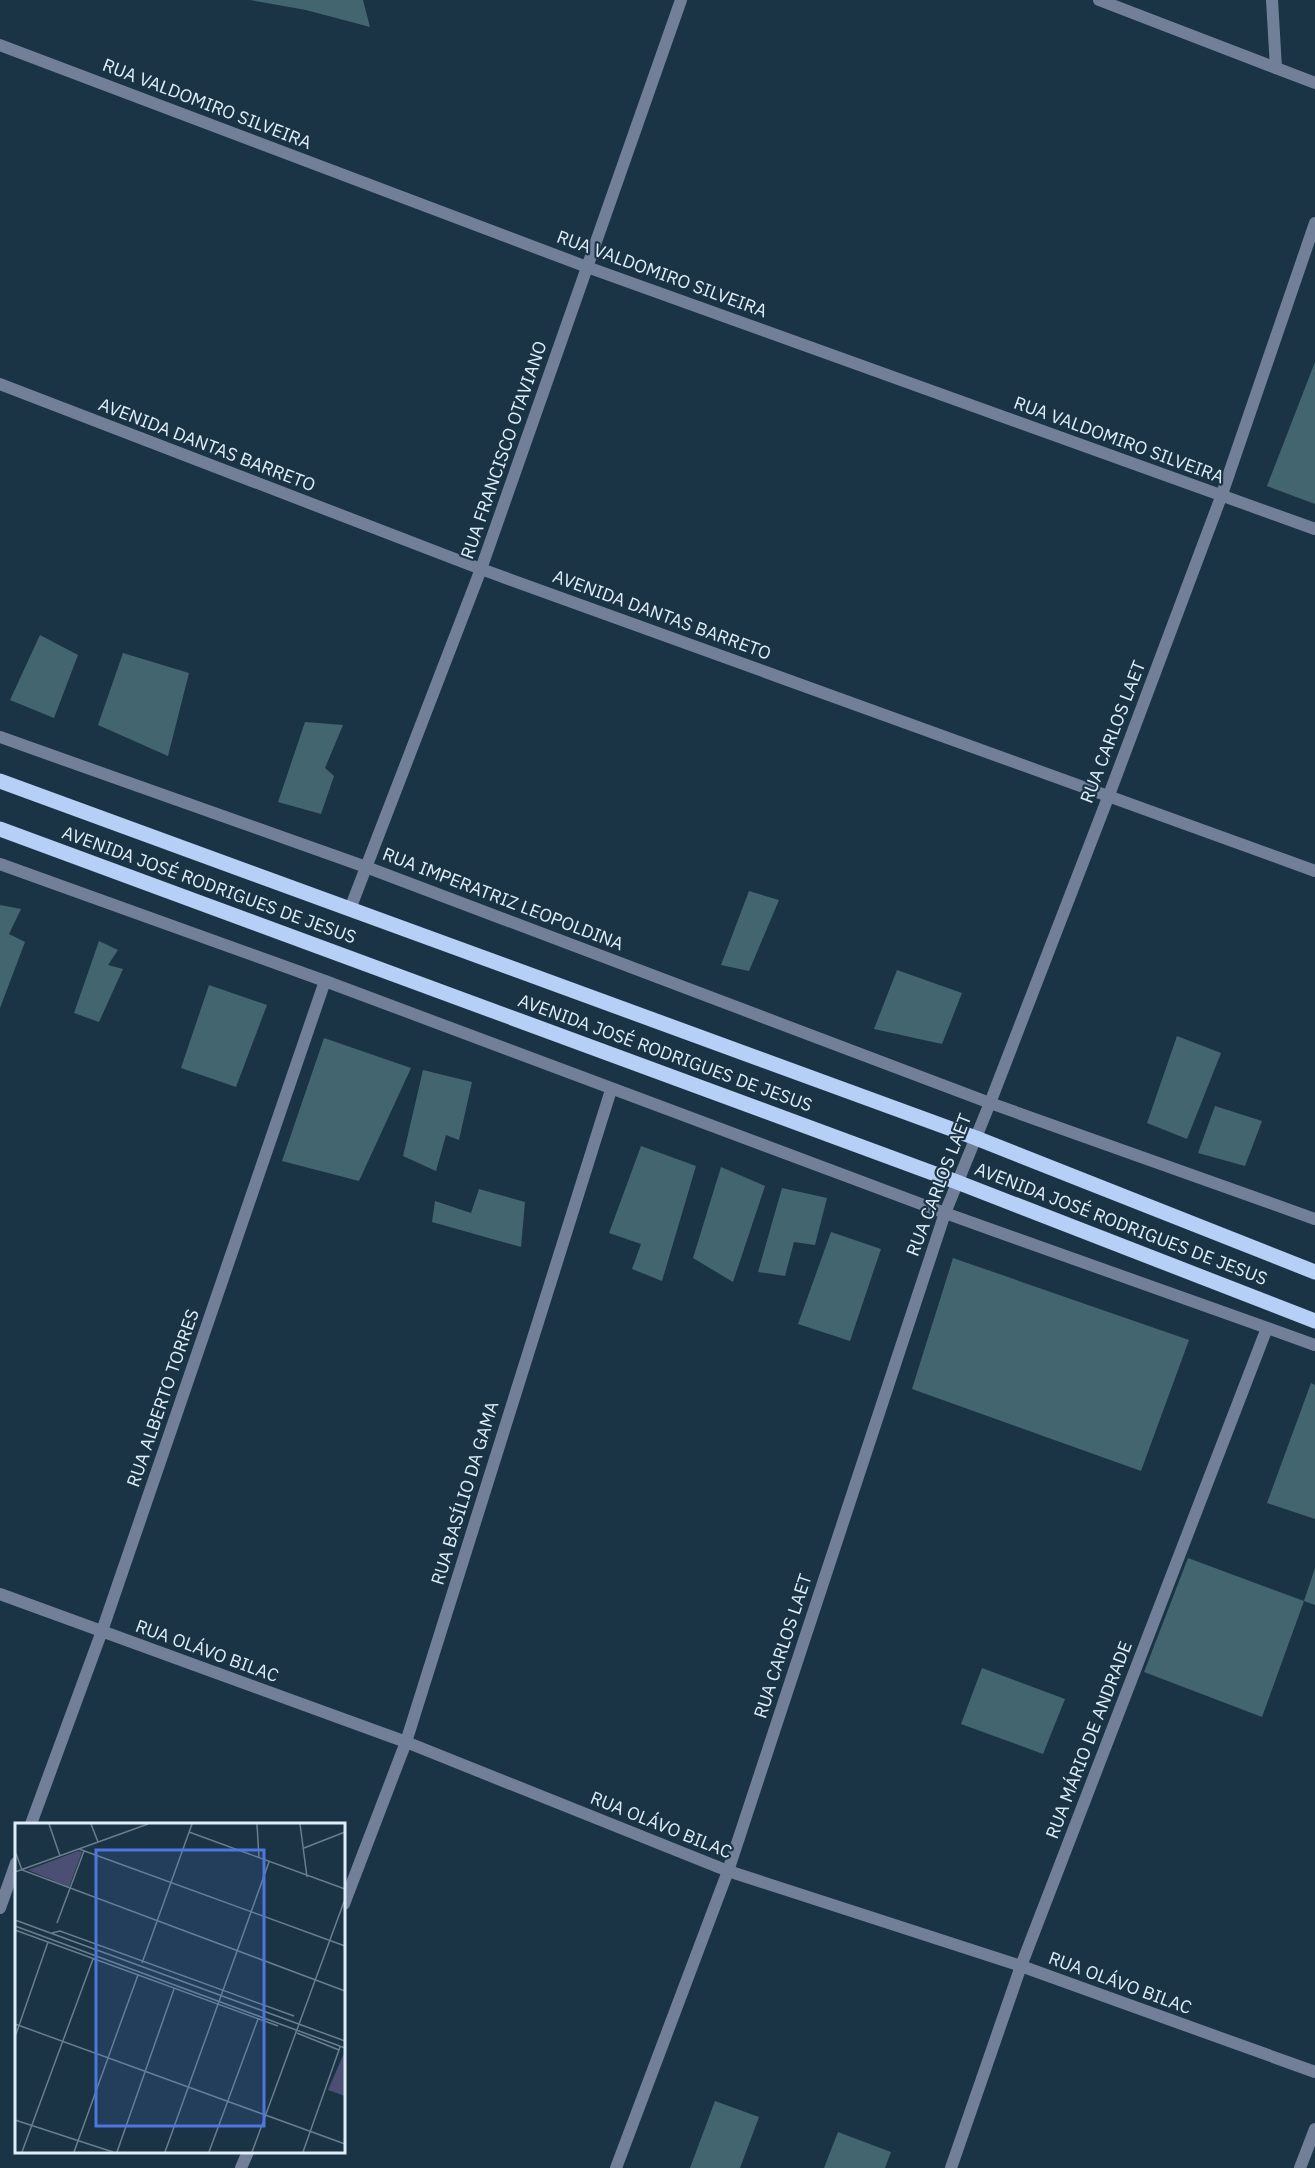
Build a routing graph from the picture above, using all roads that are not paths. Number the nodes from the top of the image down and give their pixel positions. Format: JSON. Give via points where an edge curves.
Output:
{"nodes":[{"id":1,"x":681,"y":0,"type":"edge"},
{"id":2,"x":1099,"y":0,"type":"edge"},
{"id":3,"x":1272,"y":0,"type":"edge"},
{"id":4,"x":0,"y":45,"type":"edge"},
{"id":5,"x":1276,"y":68,"type":"junction"},
{"id":6,"x":1315,"y":83,"type":"edge"},
{"id":7,"x":1315,"y":223,"type":"edge"},
{"id":8,"x":587,"y":267,"type":"junction"},
{"id":9,"x":0,"y":384,"type":"edge"},
{"id":10,"x":1221,"y":497,"type":"junction"},
{"id":11,"x":1315,"y":529,"type":"edge"},
{"id":12,"x":481,"y":569,"type":"junction"},
{"id":13,"x":0,"y":737,"type":"edge"},
{"id":14,"x":0,"y":781,"type":"edge"},
{"id":15,"x":1109,"y":795,"type":"junction"},
{"id":16,"x":0,"y":829,"type":"edge"},
{"id":17,"x":0,"y":864,"type":"edge"},
{"id":18,"x":366,"y":867,"type":"junction"},
{"id":19,"x":1315,"y":871,"type":"edge"},
{"id":20,"x":350,"y":909,"type":"junction"},
{"id":21,"x":325,"y":981,"type":"junction"},
{"id":22,"x":611,"y":1089,"type":"junction"},
{"id":23,"x":990,"y":1103,"type":"junction"},
{"id":24,"x":975,"y":1138,"type":"junction"},
{"id":25,"x":957,"y":1182,"type":"junction"},
{"id":26,"x":945,"y":1213,"type":"junction"},
{"id":27,"x":1315,"y":1220,"type":"edge"},
{"id":28,"x":1315,"y":1272,"type":"edge"},
{"id":29,"x":1315,"y":1321,"type":"edge"},
{"id":30,"x":1267,"y":1328,"type":"junction"},
{"id":31,"x":1315,"y":1345,"type":"edge"},
{"id":32,"x":0,"y":1594,"type":"edge"},
{"id":33,"x":102,"y":1632,"type":"junction"},
{"id":34,"x":406,"y":1742,"type":"junction"},
{"id":35,"x":31,"y":1823,"type":"edge"},
{"id":36,"x":15,"y":1866,"type":"edge"},
{"id":37,"x":728,"y":1871,"type":"junction"},
{"id":38,"x":345,"y":1901,"type":"edge"},
{"id":39,"x":0,"y":1908,"type":"edge"},
{"id":40,"x":1021,"y":1966,"type":"junction"},
{"id":41,"x":1315,"y":2072,"type":"edge"},
{"id":42,"x":1315,"y":2129,"type":"edge"},
{"id":43,"x":247,"y":2153,"type":"edge"},
{"id":44,"x":242,"y":2168,"type":"edge"},
{"id":45,"x":616,"y":2168,"type":"edge"},
{"id":46,"x":951,"y":2168,"type":"edge"},
{"id":47,"x":1300,"y":2168,"type":"edge"}],
"edges":[{"from":1,"to":8,"type":"street","name":"RUA FRANCISCO OTAVIANO"},
{"from":2,"to":5,"type":"street"},
{"from":3,"to":5,"type":"street"},
{"from":4,"to":8,"type":"street","name":"RUA VALDOMIRO SILVEIRA"},
{"from":5,"to":6,"type":"street"},
{"from":7,"to":10,"type":"street","name":"RUA CARLOS LAET"},
{"from":8,"to":10,"type":"street","name":"RUA VALDOMIRO SILVEIRA"},
{"from":8,"to":12,"type":"street","name":"RUA FRANCISCO OTAVIANO"},
{"from":9,"to":12,"type":"street","name":"AVENIDA DANTAS BARRETO"},
{"from":10,"to":11,"type":"street","name":"RUA VALDOMIRO SILVEIRA"},
{"from":10,"to":15,"type":"street","name":"RUA CARLOS LAET"},
{"from":12,"to":15,"type":"street","name":"AVENIDA DANTAS BARRETO"},
{"from":12,"to":18,"type":"street","name":"RUA FRANCISCO OTAVIANO"},
{"from":13,"to":18,"type":"street","name":"RUA IMPERATRIZ LEOPOLDINA"},
{"from":14,"to":20,"type":"main road","name":"AVENIDA JOSÉ RODRIGUES DE JESUS"},
{"from":15,"to":19,"type":"street","name":"AVENIDA DANTAS BARRETO"},
{"from":15,"to":23,"type":"street","name":"RUA CARLOS LAET"},
{"from":16,"to":25,"type":"main road","name":"AVENIDA JOSÉ RODRIGUES DE JESUS"},
{"from":17,"to":21,"type":"street"},
{"from":18,"to":20,"type":"street","name":"RUA FRANCISCO OTAVIANO"},
{"from":18,"to":23,"type":"street","name":"RUA IMPERATRIZ LEOPOLDINA"},
{"from":20,"to":24,"type":"main road","name":"AVENIDA JOSÉ RODRIGUES DE JESUS"},
{"from":21,"to":22,"type":"street"},
{"from":21,"to":33,"type":"street","name":"RUA ALBERTO TORRES"},
{"from":22,"to":26,"type":"street"},
{"from":22,"to":34,"type":"street","name":"RUA BASÍLIO DA GAMA"},
{"from":23,"to":24,"type":"street","name":"RUA CARLOS LAET"},
{"from":23,"to":27,"type":"street"},
{"from":24,"to":25,"type":"street","name":"RUA CARLOS LAET"},
{"from":24,"to":28,"type":"main road","name":"AVENIDA JOSÉ RODRIGUES DE JESUS"},
{"from":25,"to":26,"type":"street","name":"RUA CARLOS LAET"},
{"from":25,"to":29,"type":"main road","name":"AVENIDA JOSÉ RODRIGUES DE JESUS"},
{"from":26,"to":30,"type":"street"},
{"from":26,"to":37,"type":"street","name":"RUA CARLOS LAET"},
{"from":30,"to":31,"type":"street"},
{"from":30,"to":40,"type":"street","name":"RUA MÁRIO DE ANDRADE"},
{"from":32,"to":33,"type":"street","name":"RUA OLÁVO BILAC"},
{"from":33,"to":34,"type":"street","name":"RUA OLÁVO BILAC"},
{"from":33,"to":35,"type":"street","name":"RUA ALBERTO TORRES"},
{"from":34,"to":37,"type":"street","name":"RUA OLÁVO BILAC"},
{"from":34,"to":38,"type":"street","name":"RUA BASÍLIO DA GAMA"},
{"from":36,"to":39,"type":"street"},
{"from":37,"to":40,"type":"street","name":"RUA OLÁVO BILAC"},
{"from":37,"to":45,"type":"street","name":"RUA CARLOS LAET"},
{"from":40,"to":41,"type":"street","name":"RUA OLÁVO BILAC"},
{"from":40,"to":46,"type":"street","name":"RUA MÁRIO DE ANDRADE"},
{"from":42,"to":47,"type":"street"},
{"from":43,"to":44,"type":"street"}]}
